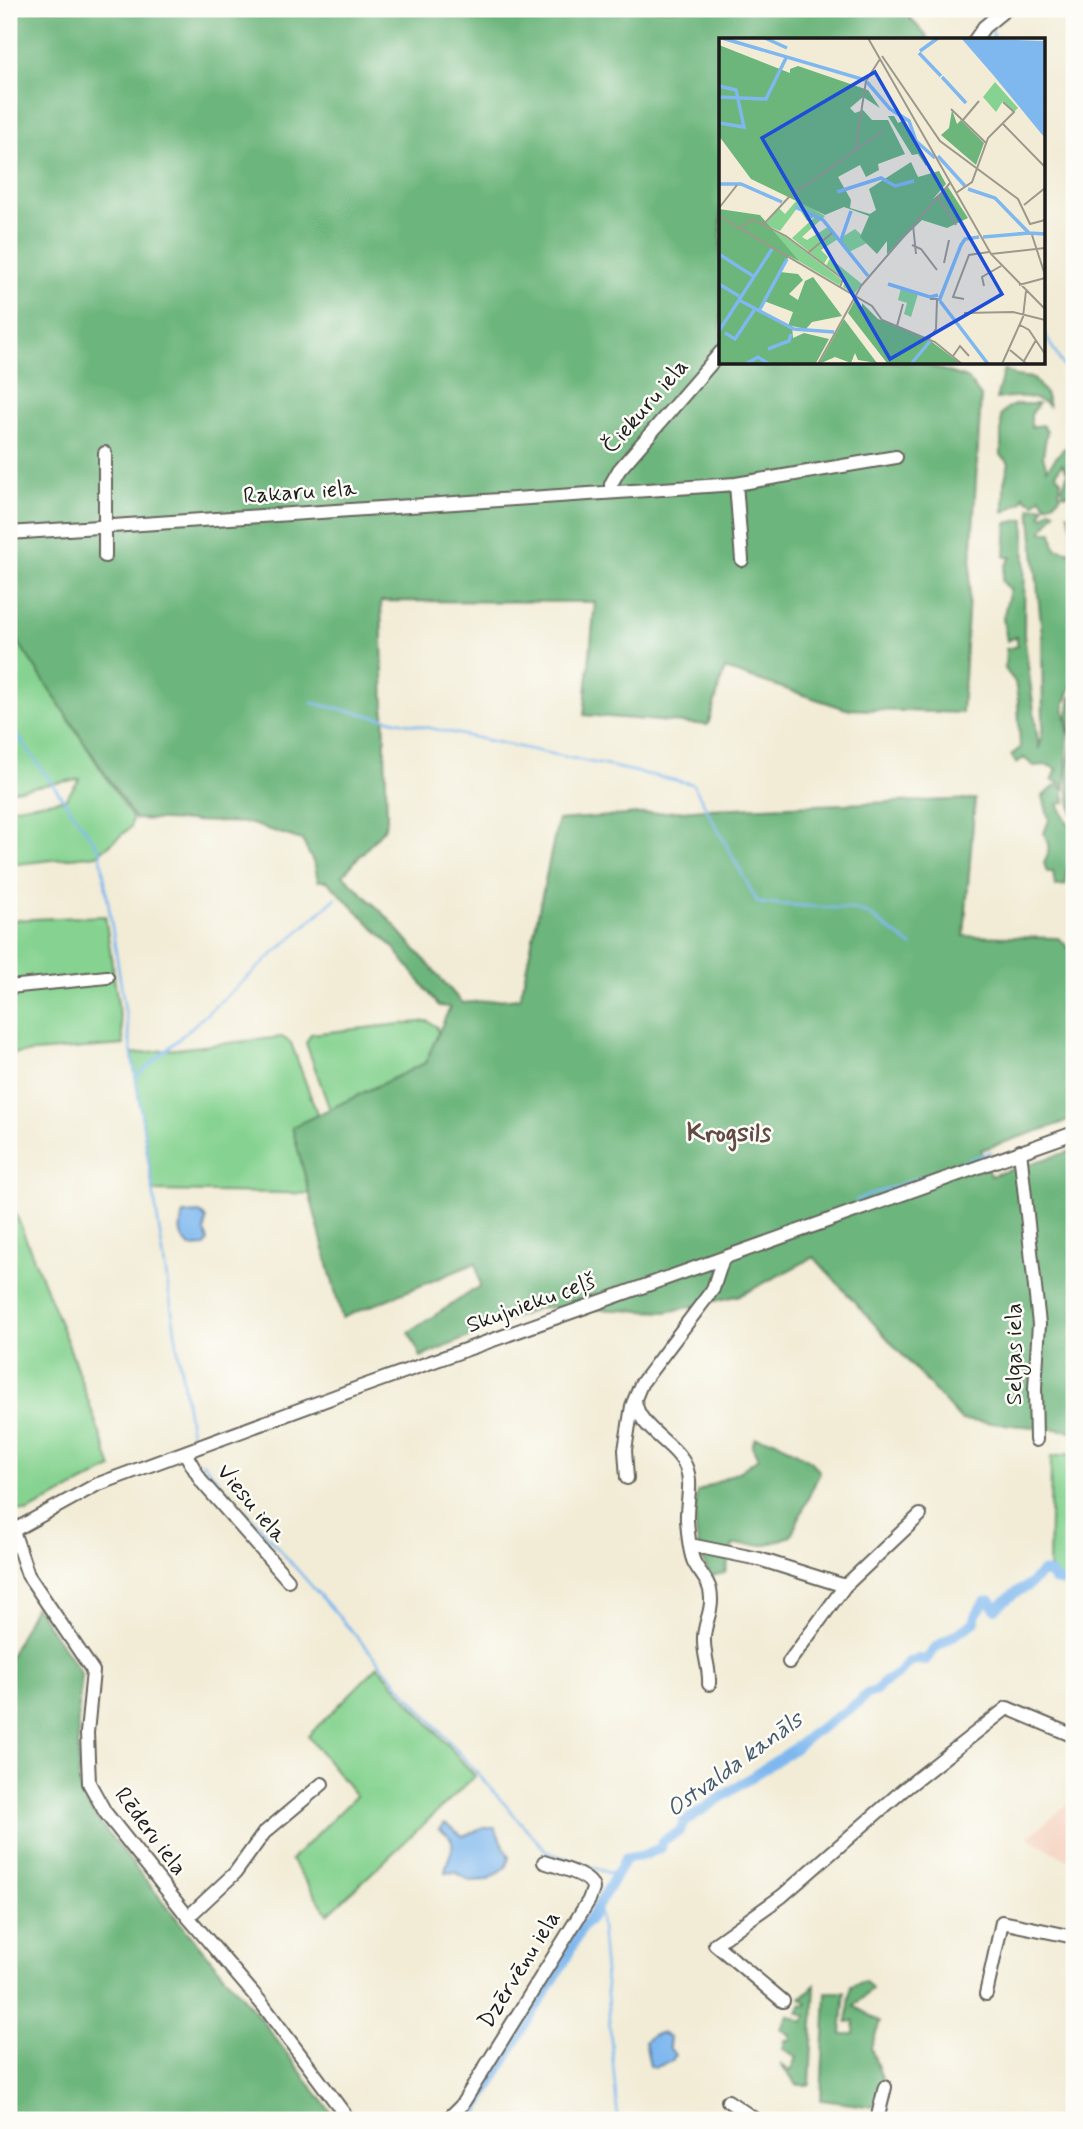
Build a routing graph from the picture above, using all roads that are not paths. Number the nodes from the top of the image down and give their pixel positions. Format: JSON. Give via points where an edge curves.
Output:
{"nodes":[{"id":1,"x":1006,"y":9,"type":"edge"},
{"id":2,"x":976,"y":38,"type":"edge"},
{"id":3,"x":719,"y":354,"type":"edge"},
{"id":4,"x":105,"y":453,"type":"dead end"},
{"id":5,"x":896,"y":457,"type":"dead end"},
{"id":6,"x":736,"y":484,"type":"junction"},
{"id":7,"x":611,"y":492,"type":"junction"},
{"id":8,"x":105,"y":527,"type":"junction"},
{"id":9,"x":9,"y":533,"type":"edge"},
{"id":10,"x":105,"y":556,"type":"dead end"},
{"id":11,"x":742,"y":560,"type":"dead end"},
{"id":12,"x":107,"y":976,"type":"dead end"},
{"id":13,"x":9,"y":987,"type":"edge"},
{"id":14,"x":1074,"y":1133,"type":"edge"},
{"id":15,"x":1020,"y":1151,"type":"junction"},
{"id":16,"x":723,"y":1258,"type":"junction"},
{"id":17,"x":635,"y":1399,"type":"junction"},
{"id":18,"x":1036,"y":1440,"type":"dead end"},
{"id":19,"x":185,"y":1453,"type":"junction"},
{"id":20,"x":627,"y":1478,"type":"dead end"},
{"id":21,"x":920,"y":1515,"type":"dead end"},
{"id":22,"x":10,"y":1527,"type":"edge"},
{"id":23,"x":690,"y":1545,"type":"junction"},
{"id":24,"x":288,"y":1580,"type":"dead end"},
{"id":25,"x":845,"y":1586,"type":"junction"},
{"id":26,"x":789,"y":1662,"type":"dead end"},
{"id":27,"x":709,"y":1684,"type":"dead end"},
{"id":28,"x":1074,"y":1736,"type":"edge"},
{"id":29,"x":322,"y":1784,"type":"dead end"},
{"id":30,"x":544,"y":1862,"type":"dead end"},
{"id":31,"x":188,"y":1917,"type":"junction"},
{"id":32,"x":1074,"y":1937,"type":"edge"},
{"id":33,"x":986,"y":1994,"type":"dead end"},
{"id":34,"x":783,"y":2001,"type":"dead end"},
{"id":35,"x":885,"y":2087,"type":"dead end"},
{"id":36,"x":728,"y":2101,"type":"dead end"},
{"id":37,"x":349,"y":2120,"type":"edge"},
{"id":38,"x":447,"y":2120,"type":"edge"},
{"id":39,"x":756,"y":2120,"type":"edge"},
{"id":40,"x":877,"y":2120,"type":"edge"}],
"edges":[{"from":1,"to":2,"type":"street"},
{"from":3,"to":7,"type":"street","name":"Čiekuru iela","via":[[619,470]]},
{"from":4,"to":8,"type":"street"},
{"from":5,"to":6,"type":"street","name":"Rakaru iela"},
{"from":6,"to":7,"type":"street","name":"Rakaru iela"},
{"from":6,"to":11,"type":"street"},
{"from":7,"to":8,"type":"street","name":"Rakaru iela"},
{"from":8,"to":9,"type":"street","name":"Rakaru iela"},
{"from":8,"to":10,"type":"street"},
{"from":12,"to":13,"type":"street"},
{"from":14,"to":15,"type":"street","name":"Skujnieku ceļš"},
{"from":15,"to":16,"type":"street","name":"Skujnieku ceļš"},
{"from":15,"to":18,"type":"street","name":"Selgas iela","via":[[1039,1324]]},
{"from":16,"to":17,"type":"street","via":[[713,1289],[641,1384]]},
{"from":16,"to":19,"type":"street","name":"Skujnieku ceļš"},
{"from":17,"to":20,"type":"street","via":[[625,1450]]},
{"from":17,"to":23,"type":"street","via":[[636,1409],[685,1466]]},
{"from":19,"to":22,"type":"street","name":"Skujnieku ceļš","via":[[96,1485]]},
{"from":19,"to":24,"type":"street","name":"Viesu iela","via":[[202,1482]]},
{"from":21,"to":25,"type":"street"},
{"from":22,"to":31,"type":"street","name":"Rēderu iela","via":[[29,1575],[93,1671],[87,1733],[89,1783],[105,1812]]},
{"from":23,"to":25,"type":"street","via":[[759,1559]]},
{"from":23,"to":27,"type":"street","via":[[709,1587],[712,1607],[704,1634]]},
{"from":25,"to":26,"type":"street"},
{"from":28,"to":34,"type":"street","via":[[1007,1708],[902,1791],[782,1896],[715,1944]]},
{"from":29,"to":31,"type":"street","via":[[264,1833],[235,1873]]},
{"from":30,"to":38,"type":"street","name":"Dzērvēnu iela","via":[[591,1883],[589,1900],[461,2106]]},
{"from":31,"to":37,"type":"street","name":"Rēderu iela","via":[[264,2005]]},
{"from":32,"to":33,"type":"street","via":[[1002,1922]]},
{"from":35,"to":40,"type":"street"},
{"from":36,"to":39,"type":"street"}]}
